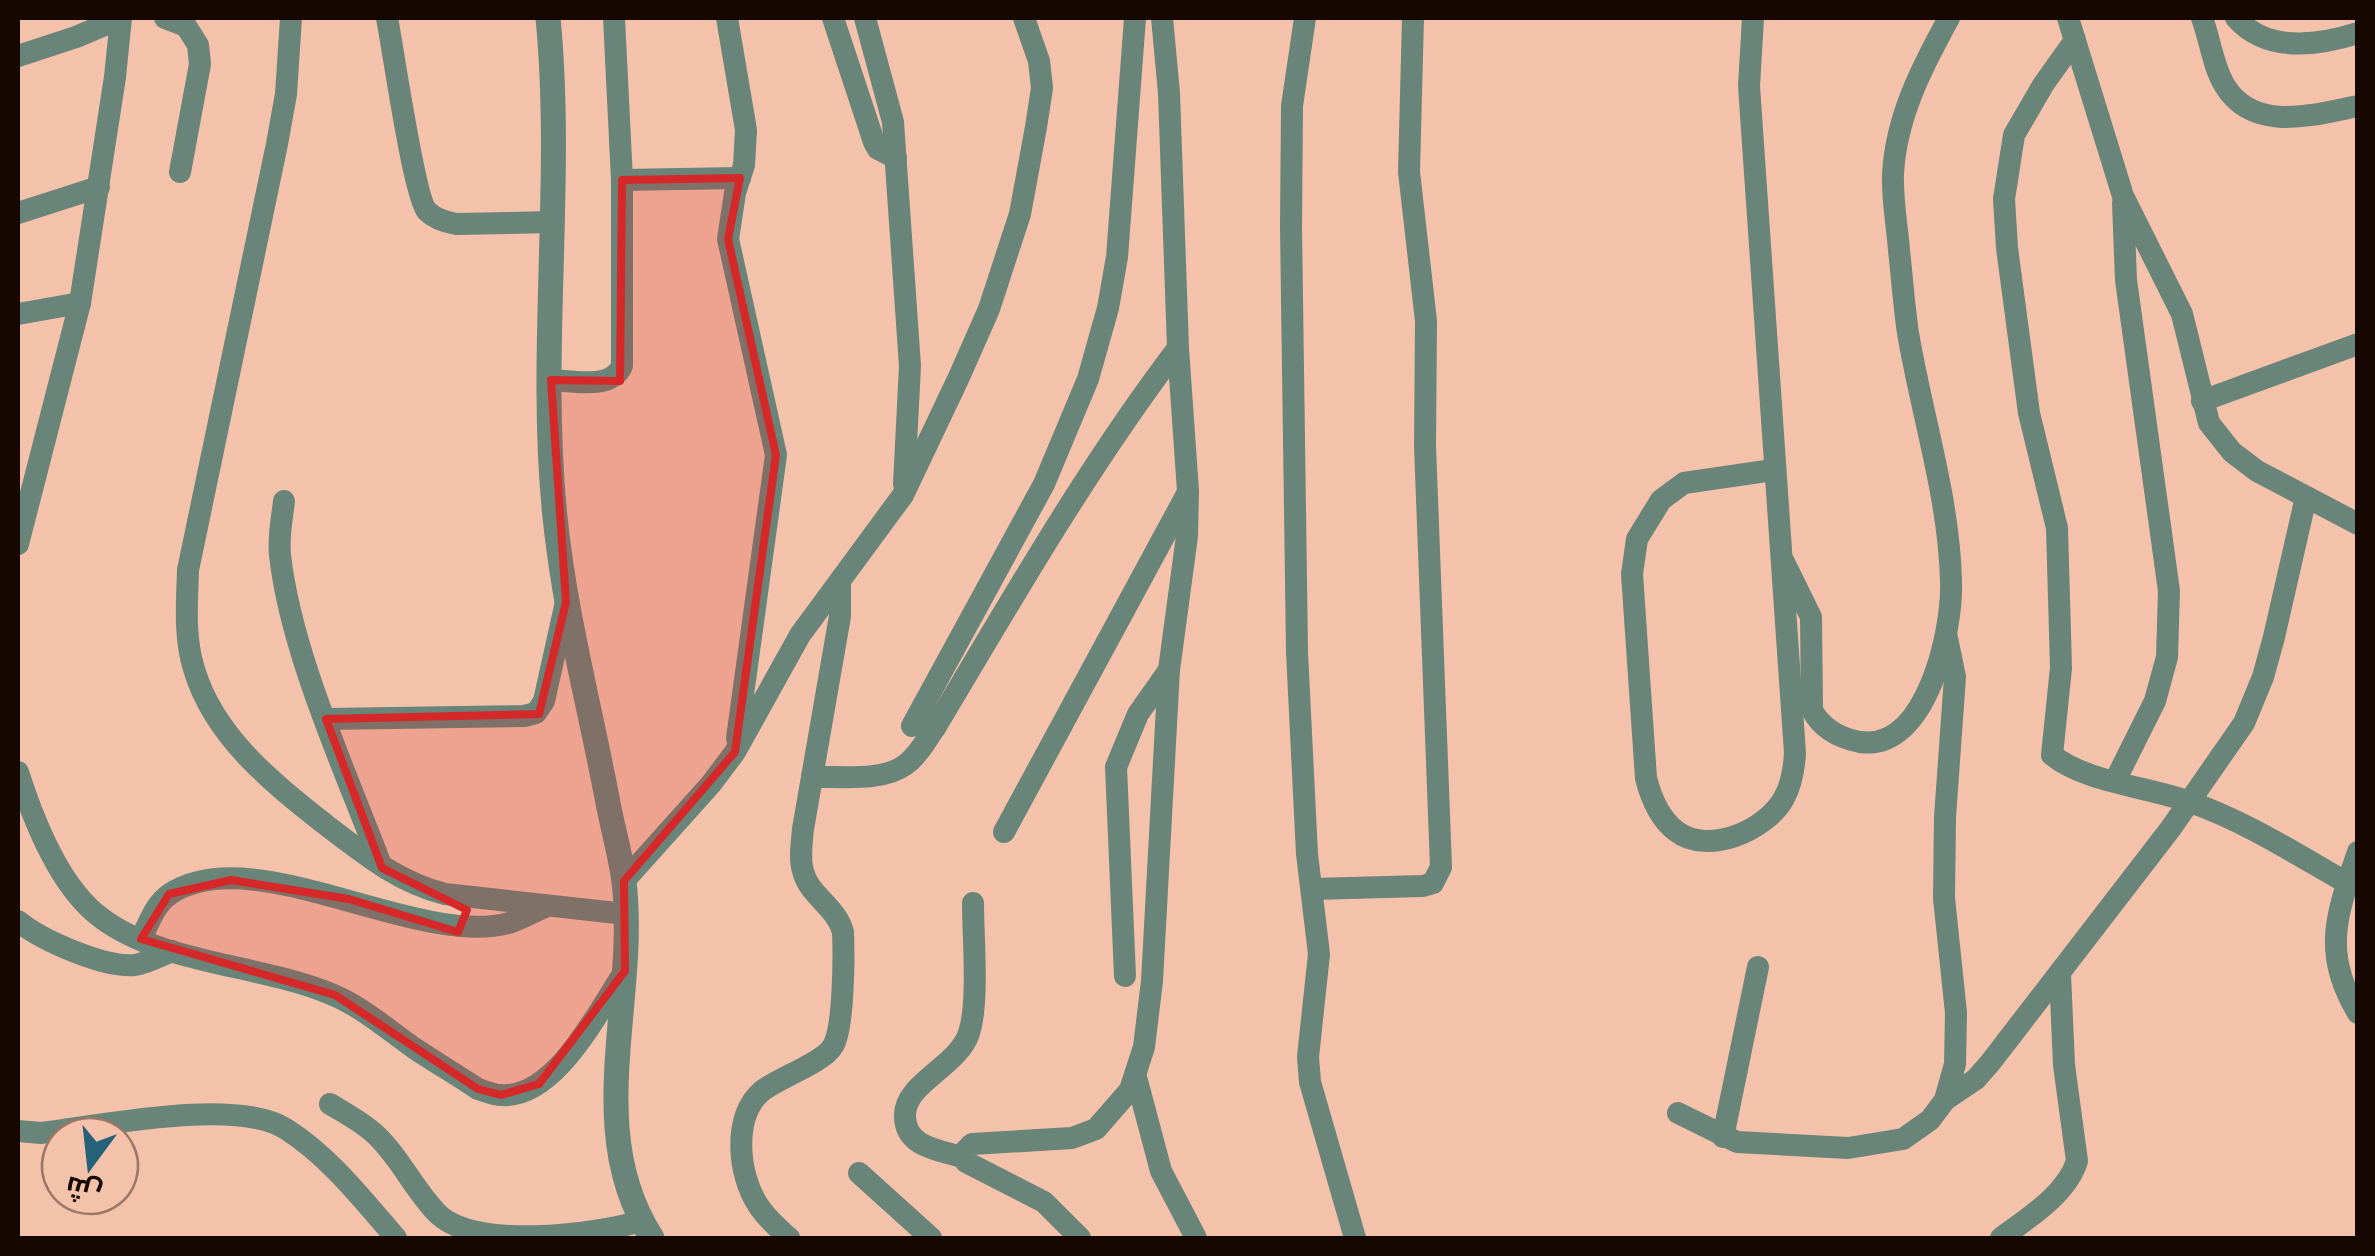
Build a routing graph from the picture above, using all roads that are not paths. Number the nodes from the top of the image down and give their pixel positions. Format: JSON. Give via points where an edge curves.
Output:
{"nodes":[{"id":1,"x":166,"y":18,"type":"edge"},
{"id":2,"x":292,"y":18,"type":"edge"},
{"id":3,"x":387,"y":18,"type":"edge"},
{"id":4,"x":548,"y":18,"type":"edge"},
{"id":5,"x":614,"y":18,"type":"edge"},
{"id":6,"x":726,"y":18,"type":"edge"},
{"id":7,"x":833,"y":18,"type":"edge"},
{"id":8,"x":864,"y":18,"type":"edge"},
{"id":9,"x":1024,"y":18,"type":"edge"},
{"id":10,"x":1136,"y":18,"type":"edge"},
{"id":11,"x":1162,"y":18,"type":"edge"},
{"id":12,"x":1305,"y":18,"type":"edge"},
{"id":13,"x":1413,"y":18,"type":"edge"},
{"id":14,"x":1753,"y":18,"type":"edge"},
{"id":15,"x":1949,"y":18,"type":"edge"},
{"id":16,"x":2202,"y":18,"type":"edge"},
{"id":17,"x":2236,"y":18,"type":"edge"},
{"id":18,"x":2071,"y":29,"type":"edge"},
{"id":19,"x":2358,"y":33,"type":"edge"},
{"id":20,"x":18,"y":56,"type":"edge"},
{"id":21,"x":2358,"y":106,"type":"edge"},
{"id":22,"x":896,"y":158,"type":"junction"},
{"id":23,"x":180,"y":172,"type":"dead end"},
{"id":24,"x":740,"y":178,"type":"junction"},
{"id":25,"x":622,"y":180,"type":"junction"},
{"id":26,"x":99,"y":187,"type":"junction"},
{"id":27,"x":2123,"y":196,"type":"junction"},
{"id":28,"x":18,"y":214,"type":"edge"},
{"id":29,"x":553,"y":222,"type":"junction"},
{"id":30,"x":80,"y":303,"type":"junction"},
{"id":31,"x":18,"y":314,"type":"edge"},
{"id":32,"x":2358,"y":344,"type":"edge"},
{"id":33,"x":1178,"y":348,"type":"junction"},
{"id":34,"x":551,"y":380,"type":"junction"},
{"id":35,"x":2202,"y":401,"type":"junction"},
{"id":36,"x":1773,"y":470,"type":"junction"},
{"id":37,"x":1188,"y":491,"type":"junction"},
{"id":38,"x":903,"y":495,"type":"junction"},
{"id":39,"x":2306,"y":498,"type":"junction"},
{"id":40,"x":284,"y":501,"type":"dead end"},
{"id":41,"x":2358,"y":524,"type":"edge"},
{"id":42,"x":18,"y":544,"type":"edge"},
{"id":43,"x":1780,"y":555,"type":"junction"},
{"id":44,"x":840,"y":582,"type":"junction"},
{"id":45,"x":566,"y":602,"type":"junction"},
{"id":46,"x":1946,"y":630,"type":"junction"},
{"id":47,"x":1169,"y":670,"type":"junction"},
{"id":48,"x":326,"y":720,"type":"junction"},
{"id":49,"x":912,"y":726,"type":"dead end"},
{"id":50,"x":735,"y":752,"type":"junction"},
{"id":51,"x":18,"y":772,"type":"edge"},
{"id":52,"x":812,"y":777,"type":"junction"},
{"id":53,"x":2115,"y":781,"type":"junction"},
{"id":54,"x":2190,"y":802,"type":"junction"},
{"id":55,"x":1004,"y":832,"type":"dead end"},
{"id":56,"x":2358,"y":852,"type":"edge"},
{"id":57,"x":382,"y":868,"type":"junction"},
{"id":58,"x":624,"y":880,"type":"junction"},
{"id":59,"x":2347,"y":883,"type":"junction"},
{"id":60,"x":1313,"y":889,"type":"junction"},
{"id":61,"x":973,"y":902,"type":"dead end"},
{"id":62,"x":548,"y":906,"type":"junction"},
{"id":63,"x":626,"y":914,"type":"junction"},
{"id":64,"x":18,"y":921,"type":"edge"},
{"id":65,"x":141,"y":938,"type":"junction"},
{"id":66,"x":172,"y":951,"type":"junction"},
{"id":67,"x":1758,"y":967,"type":"dead end"},
{"id":68,"x":625,"y":971,"type":"junction"},
{"id":69,"x":2060,"y":974,"type":"junction"},
{"id":70,"x":1125,"y":976,"type":"dead end"},
{"id":71,"x":2358,"y":1013,"type":"edge"},
{"id":72,"x":1136,"y":1077,"type":"junction"},
{"id":73,"x":1945,"y":1100,"type":"junction"},
{"id":74,"x":330,"y":1104,"type":"dead end"},
{"id":75,"x":1678,"y":1114,"type":"dead end"},
{"id":76,"x":18,"y":1131,"type":"edge"},
{"id":77,"x":1723,"y":1137,"type":"junction"},
{"id":78,"x":962,"y":1156,"type":"junction"},
{"id":79,"x":859,"y":1174,"type":"dead end"},
{"id":80,"x":647,"y":1230,"type":"edge"},
{"id":81,"x":396,"y":1238,"type":"edge"},
{"id":82,"x":790,"y":1238,"type":"edge"},
{"id":83,"x":931,"y":1238,"type":"edge"},
{"id":84,"x":1080,"y":1238,"type":"edge"},
{"id":85,"x":1196,"y":1238,"type":"edge"},
{"id":86,"x":1355,"y":1238,"type":"edge"},
{"id":87,"x":2001,"y":1238,"type":"edge"}],
"edges":[{"from":1,"to":23,"type":"street","via":[[186,26],[200,50]]},
{"from":2,"to":57,"type":"street","via":[[278,144],[188,570],[188,638],[200,688],[223,728],[263,774]]},
{"from":3,"to":29,"type":"street","via":[[413,169],[428,212],[456,224]]},
{"from":4,"to":29,"type":"street"},
{"from":5,"to":25,"type":"street"},
{"from":6,"to":24,"type":"street","via":[[746,130]]},
{"from":7,"to":22,"type":"street","via":[[874,142]]},
{"from":8,"to":22,"type":"street","via":[[893,122]]},
{"from":9,"to":38,"type":"street","via":[[1042,88],[1020,214],[989,309]]},
{"from":10,"to":49,"type":"street","via":[[1117,258],[1088,379],[1044,484]]},
{"from":11,"to":33,"type":"street"},
{"from":12,"to":60,"type":"street","via":[[1292,106],[1291,227],[1296,652]]},
{"from":13,"to":60,"type":"street","via":[[1409,172],[1426,321],[1441,867],[1424,886]]},
{"from":14,"to":36,"type":"street","via":[[1749,86]]},
{"from":15,"to":46,"type":"street","via":[[1912,91],[1893,172],[1908,333],[1948,547]]},
{"from":16,"to":21,"type":"street","via":[[2224,84],[2260,116]]},
{"from":17,"to":19,"type":"street","via":[[2256,36],[2291,44]]},
{"from":18,"to":27,"type":"street"},
{"from":18,"to":53,"type":"street","via":[[2014,135],[2004,199],[2029,413],[2057,528],[2061,668],[2051,752]]},
{"from":20,"to":26,"type":"street","via":[[121,18]]},
{"from":22,"to":38,"type":"street","via":[[910,366]]},
{"from":24,"to":25,"type":"street"},
{"from":24,"to":50,"type":"street","via":[[728,239],[776,455]]},
{"from":25,"to":34,"type":"street","via":[[621,371],[608,381]]},
{"from":26,"to":28,"type":"street"},
{"from":26,"to":30,"type":"street"},
{"from":27,"to":35,"type":"street","via":[[2182,314]]},
{"from":27,"to":53,"type":"street","via":[[2126,280],[2168,591],[2167,657],[2155,701]]},
{"from":29,"to":34,"type":"street"},
{"from":30,"to":31,"type":"street"},
{"from":30,"to":42,"type":"street"},
{"from":32,"to":35,"type":"street"},
{"from":33,"to":37,"type":"street"},
{"from":33,"to":52,"type":"street","via":[[1050,535],[914,757],[882,774]]},
{"from":34,"to":45,"type":"street","via":[[555,514]]},
{"from":35,"to":39,"type":"street","via":[[2232,452]]},
{"from":36,"to":43,"type":"street"},
{"from":36,"to":43,"type":"street","via":[[1684,483],[1660,500],[1638,539],[1632,574],[1646,778],[1652,801],[1684,836],[1714,840],[1745,832],[1774,811],[1790,786],[1795,753]]},
{"from":37,"to":47,"type":"street"},
{"from":37,"to":55,"type":"street"},
{"from":38,"to":44,"type":"street"},
{"from":39,"to":41,"type":"street"},
{"from":39,"to":54,"type":"street","via":[[2263,678],[2244,723]]},
{"from":40,"to":48,"type":"street","via":[[280,553],[287,594]]},
{"from":43,"to":46,"type":"street","via":[[1810,617],[1812,710],[1840,737],[1876,742],[1908,726],[1931,682]]},
{"from":44,"to":50,"type":"street","via":[[800,635]]},
{"from":44,"to":52,"type":"street"},
{"from":45,"to":48,"type":"street","via":[[536,713]]},
{"from":45,"to":58,"type":"street"},
{"from":46,"to":73,"type":"street","via":[[1955,677],[1944,898],[1956,1047]]},
{"from":47,"to":70,"type":"street","via":[[1138,714],[1116,768]]},
{"from":47,"to":72,"type":"street","via":[[1152,981]]},
{"from":48,"to":57,"type":"street"},
{"from":50,"to":58,"type":"street"},
{"from":51,"to":65,"type":"street","via":[[50,852],[80,896],[100,918]]},
{"from":52,"to":82,"type":"street","via":[[802,862],[843,932],[838,1034],[829,1052],[754,1098],[742,1147],[757,1205]]},
{"from":53,"to":54,"type":"street"},
{"from":54,"to":59,"type":"street"},
{"from":54,"to":69,"type":"street"},
{"from":56,"to":59,"type":"street"},
{"from":57,"to":62,"type":"street","via":[[444,894]]},
{"from":58,"to":63,"type":"street"},
{"from":59,"to":71,"type":"street","via":[[2336,916],[2334,956]]},
{"from":60,"to":86,"type":"street","via":[[1319,954],[1310,1082]]},
{"from":61,"to":78,"type":"street","via":[[970,1030],[956,1056],[912,1095],[904,1115],[915,1140]]},
{"from":62,"to":63,"type":"street"},
{"from":62,"to":65,"type":"street","via":[[508,923],[476,926],[407,917],[268,882],[208,881],[170,894]]},
{"from":63,"to":68,"type":"street"},
{"from":64,"to":66,"type":"street","via":[[119,964]]},
{"from":65,"to":66,"type":"street"},
{"from":66,"to":68,"type":"street","via":[[334,995],[478,1088],[501,1095],[539,1084],[558,1068]]},
{"from":67,"to":77,"type":"street"},
{"from":68,"to":80,"type":"street","via":[[616,1127],[620,1159]]},
{"from":69,"to":73,"type":"street","via":[[1976,1079]]},
{"from":69,"to":87,"type":"street","via":[[2077,1161],[2072,1176]]},
{"from":72,"to":78,"type":"street","via":[[1096,1128],[1058,1140],[972,1144]]},
{"from":72,"to":85,"type":"street","via":[[1161,1172]]},
{"from":73,"to":77,"type":"street","via":[[1918,1130],[1881,1144],[1757,1145]]},
{"from":74,"to":80,"type":"street","via":[[376,1135],[438,1214],[466,1232]]},
{"from":75,"to":77,"type":"street"},
{"from":76,"to":81,"type":"street","via":[[202,1114],[283,1127],[325,1159]]},
{"from":78,"to":84,"type":"street","via":[[1044,1202]]},
{"from":79,"to":83,"type":"street"}]}
